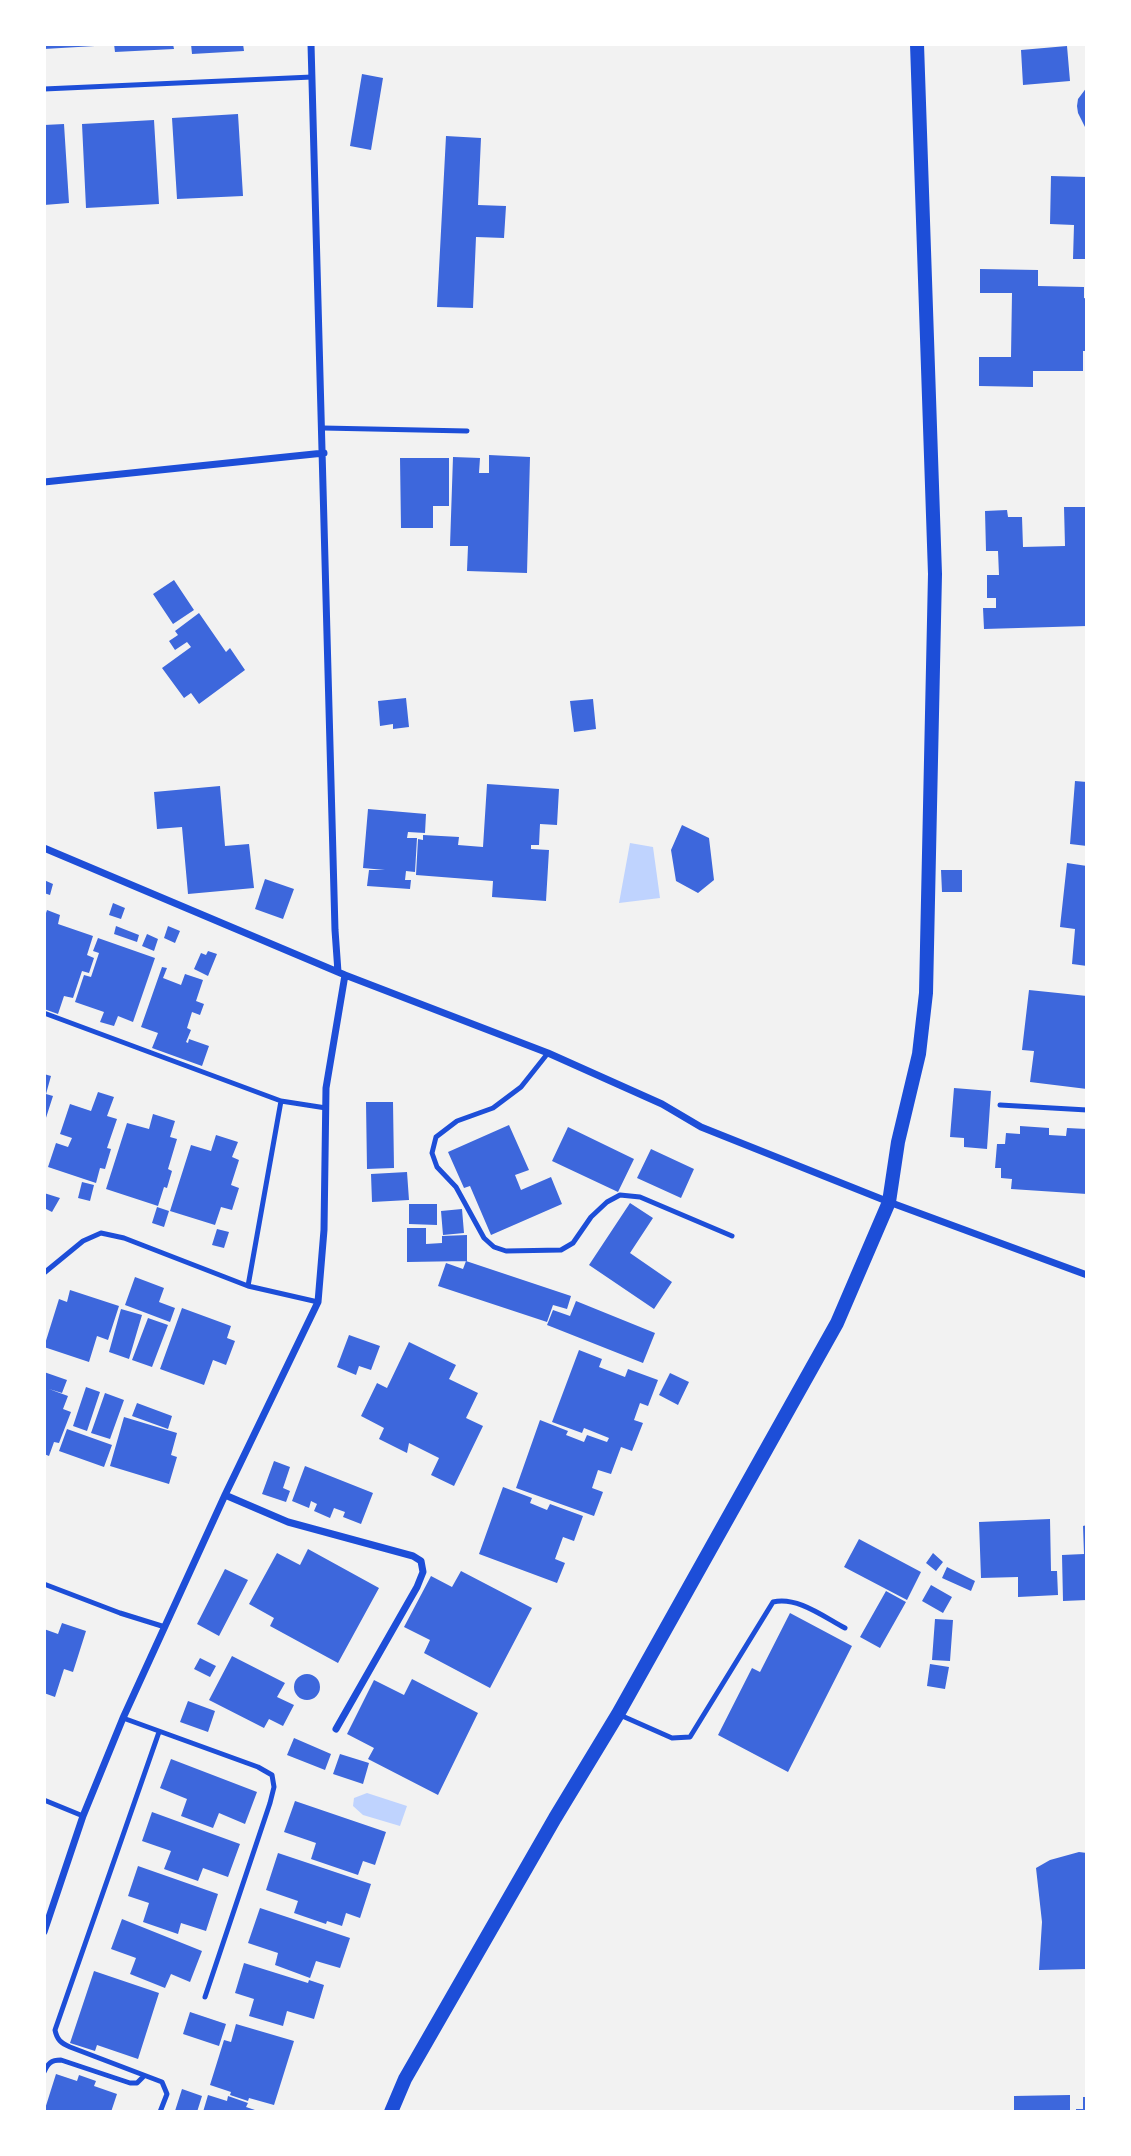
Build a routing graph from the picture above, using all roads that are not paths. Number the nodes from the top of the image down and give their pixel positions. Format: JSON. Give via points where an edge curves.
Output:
{"nodes":[{"id":1,"x":311,"y":44,"type":"edge"},
{"id":2,"x":918,"y":44,"type":"edge"},
{"id":3,"x":312,"y":77,"type":"junction"},
{"id":4,"x":44,"y":89,"type":"edge"},
{"id":5,"x":323,"y":428,"type":"junction"},
{"id":6,"x":467,"y":431,"type":"dead end"},
{"id":7,"x":324,"y":453,"type":"junction"},
{"id":8,"x":44,"y":482,"type":"edge"},
{"id":9,"x":44,"y":848,"type":"edge"},
{"id":10,"x":345,"y":975,"type":"junction"},
{"id":11,"x":44,"y":1013,"type":"edge"},
{"id":12,"x":548,"y":1053,"type":"junction"},
{"id":13,"x":281,"y":1101,"type":"junction"},
{"id":14,"x":1000,"y":1105,"type":"dead end"},
{"id":15,"x":326,"y":1108,"type":"junction"},
{"id":16,"x":1087,"y":1110,"type":"edge"},
{"id":17,"x":889,"y":1202,"type":"junction"},
{"id":18,"x":732,"y":1236,"type":"dead end"},
{"id":19,"x":44,"y":1273,"type":"edge"},
{"id":20,"x":1087,"y":1275,"type":"edge"},
{"id":21,"x":248,"y":1286,"type":"junction"},
{"id":22,"x":318,"y":1302,"type":"junction"},
{"id":23,"x":225,"y":1495,"type":"junction"},
{"id":24,"x":44,"y":1584,"type":"edge"},
{"id":25,"x":165,"y":1627,"type":"junction"},
{"id":26,"x":845,"y":1628,"type":"dead end"},
{"id":27,"x":618,"y":1714,"type":"junction"},
{"id":28,"x":123,"y":1718,"type":"junction"},
{"id":29,"x":336,"y":1729,"type":"dead end"},
{"id":30,"x":159,"y":1732,"type":"junction"},
{"id":31,"x":44,"y":1800,"type":"edge"},
{"id":32,"x":83,"y":1816,"type":"junction"},
{"id":33,"x":44,"y":1932,"type":"edge"},
{"id":34,"x":205,"y":1997,"type":"dead end"},
{"id":35,"x":44,"y":2072,"type":"edge"},
{"id":36,"x":144,"y":2076,"type":"junction"},
{"id":37,"x":160,"y":2112,"type":"edge"},
{"id":38,"x":391,"y":2112,"type":"edge"}],
"edges":[{"from":1,"to":3,"type":"street"},
{"from":2,"to":17,"type":"main road","via":[[935,574],[926,979],[919,1054]]},
{"from":3,"to":4,"type":"lane"},
{"from":3,"to":5,"type":"street"},
{"from":5,"to":6,"type":"lane"},
{"from":5,"to":7,"type":"street"},
{"from":7,"to":8,"type":"street"},
{"from":7,"to":10,"type":"street","via":[[335,930],[338,972]]},
{"from":9,"to":10,"type":"street"},
{"from":10,"to":12,"type":"street"},
{"from":10,"to":15,"type":"street"},
{"from":11,"to":13,"type":"lane"},
{"from":12,"to":17,"type":"street","via":[[662,1104],[701,1127]]},
{"from":12,"to":18,"type":"lane","via":[[521,1087],[493,1108],[457,1121],[436,1137],[432,1153],[437,1167],[456,1186],[484,1238],[506,1251],[561,1250],[573,1243],[607,1202],[620,1195],[640,1198]]},
{"from":13,"to":15,"type":"lane"},
{"from":13,"to":21,"type":"lane"},
{"from":14,"to":16,"type":"lane"},
{"from":15,"to":22,"type":"street"},
{"from":17,"to":20,"type":"street"},
{"from":17,"to":27,"type":"main road","via":[[837,1323]]},
{"from":19,"to":21,"type":"lane","via":[[83,1241],[101,1233]]},
{"from":21,"to":22,"type":"lane"},
{"from":22,"to":23,"type":"street"},
{"from":23,"to":25,"type":"street"},
{"from":23,"to":29,"type":"street","via":[[288,1522],[421,1561],[423,1572],[417,1587]]},
{"from":24,"to":25,"type":"lane"},
{"from":25,"to":28,"type":"street"},
{"from":26,"to":27,"type":"lane","via":[[794,1602],[773,1602],[690,1737],[671,1738]]},
{"from":27,"to":38,"type":"main road","via":[[405,2079]]},
{"from":28,"to":30,"type":"lane"},
{"from":28,"to":32,"type":"street"},
{"from":30,"to":34,"type":"lane","via":[[272,1775],[270,1803]]},
{"from":30,"to":36,"type":"lane","via":[[55,2029],[61,2043]]},
{"from":31,"to":32,"type":"lane"},
{"from":32,"to":33,"type":"street"},
{"from":35,"to":36,"type":"lane","via":[[53,2060],[61,2060],[130,2083]]},
{"from":36,"to":37,"type":"lane","via":[[165,2087]]}]}
